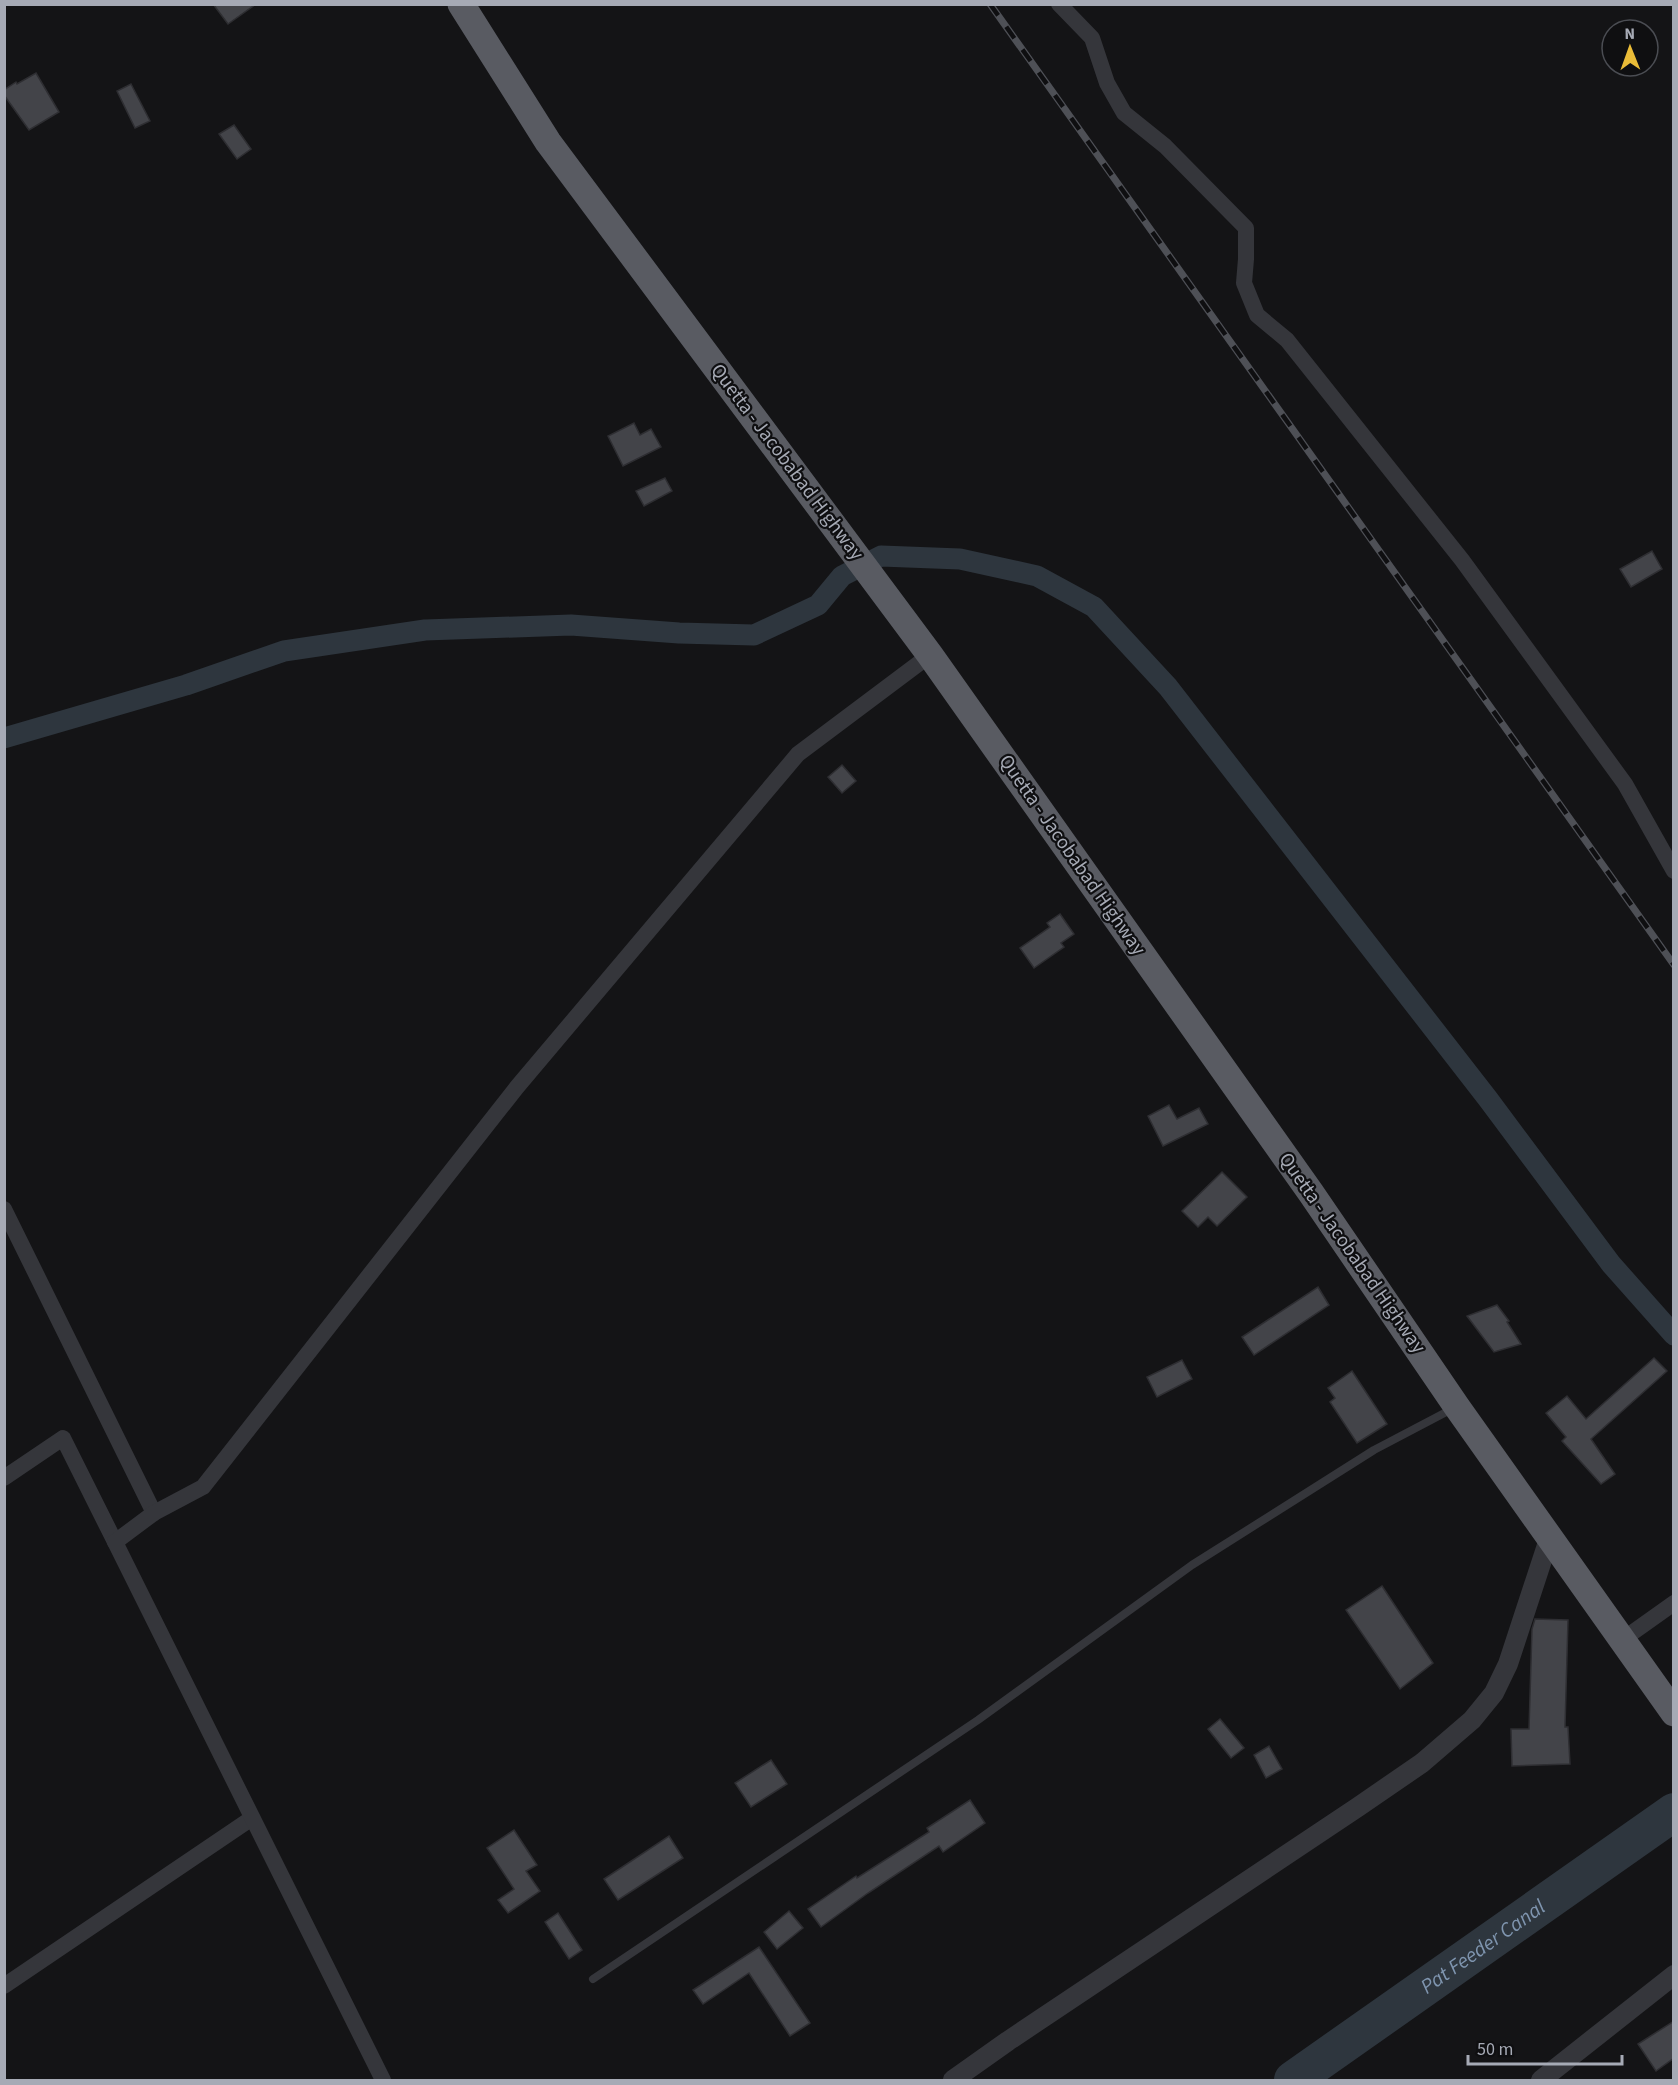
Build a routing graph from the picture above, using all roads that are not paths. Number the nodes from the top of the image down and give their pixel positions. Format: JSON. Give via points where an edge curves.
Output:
{"nodes":[{"id":1,"x":461,"y":4,"type":"edge"},
{"id":2,"x":1059,"y":4,"type":"edge"},
{"id":3,"x":930,"y":655,"type":"junction"},
{"id":4,"x":1674,"y":872,"type":"edge"},
{"id":5,"x":4,"y":1209,"type":"edge"},
{"id":6,"x":1457,"y":1407,"type":"junction"},
{"id":7,"x":4,"y":1479,"type":"edge"},
{"id":8,"x":154,"y":1513,"type":"junction"},
{"id":9,"x":1550,"y":1536,"type":"junction"},
{"id":10,"x":115,"y":1542,"type":"junction"},
{"id":11,"x":1674,"y":1603,"type":"edge"},
{"id":12,"x":1623,"y":1640,"type":"junction"},
{"id":13,"x":1674,"y":1713,"type":"edge"},
{"id":14,"x":252,"y":1818,"type":"junction"},
{"id":15,"x":1674,"y":1975,"type":"edge"},
{"id":16,"x":593,"y":1979,"type":"dead end"},
{"id":17,"x":4,"y":1986,"type":"edge"},
{"id":18,"x":383,"y":2080,"type":"edge"},
{"id":19,"x":953,"y":2080,"type":"edge"},
{"id":20,"x":1541,"y":2080,"type":"edge"}],
"edges":[{"from":1,"to":3,"type":"highway","name":"Quetta - Jacobabad Highway","via":[[548,142]]},
{"from":2,"to":4,"type":"street","via":[[1092,38],[1107,83],[1124,113],[1165,146],[1246,228],[1244,283],[1257,315],[1287,340],[1462,560],[1625,784]]},
{"from":3,"to":6,"type":"highway","name":"Quetta - Jacobabad Highway","via":[[1304,1183]]},
{"from":3,"to":8,"type":"street","via":[[798,754],[517,1087],[203,1487]]},
{"from":5,"to":8,"type":"street"},
{"from":6,"to":9,"type":"highway","name":"Quetta - Jacobabad Highway"},
{"from":6,"to":16,"type":"lane","via":[[1374,1450],[1192,1565],[978,1720]]},
{"from":7,"to":10,"type":"street","via":[[63,1438]]},
{"from":8,"to":10,"type":"street"},
{"from":9,"to":12,"type":"highway","name":"Quetta - Jacobabad Highway"},
{"from":9,"to":19,"type":"street","via":[[1508,1664],[1494,1693],[1472,1720],[1377,1795]]},
{"from":10,"to":14,"type":"street"},
{"from":11,"to":12,"type":"street"},
{"from":12,"to":13,"type":"highway","name":"Quetta - Jacobabad Highway"},
{"from":14,"to":17,"type":"street"},
{"from":14,"to":18,"type":"street"},
{"from":15,"to":20,"type":"street"}]}
